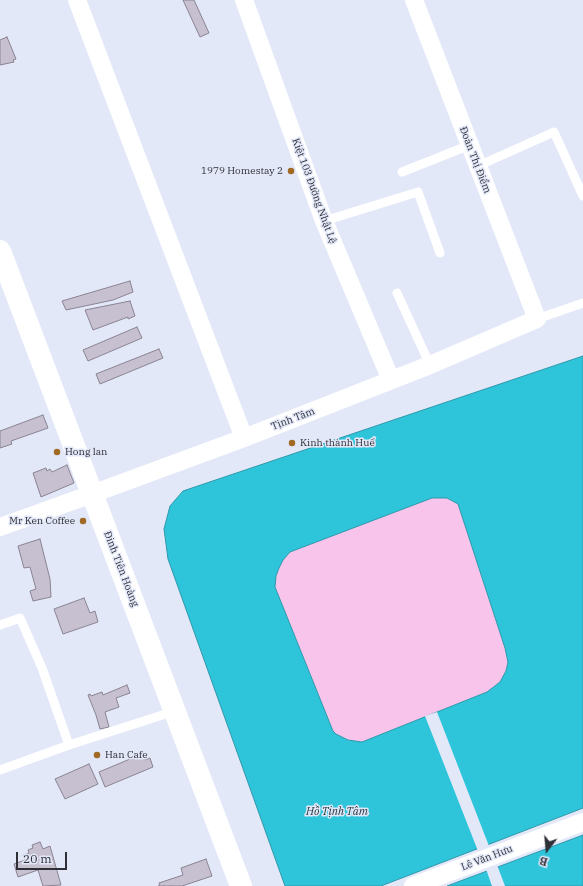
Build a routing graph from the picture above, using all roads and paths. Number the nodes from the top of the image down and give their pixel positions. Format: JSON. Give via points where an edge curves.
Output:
{"nodes":[{"id":1,"x":77,"y":0,"type":"edge"},
{"id":2,"x":244,"y":0,"type":"edge"},
{"id":3,"x":414,"y":0,"type":"edge"},
{"id":4,"x":470,"y":145,"type":"junction"},
{"id":5,"x":478,"y":166,"type":"junction"},
{"id":6,"x":402,"y":172,"type":"dead end"},
{"id":7,"x":583,"y":196,"type":"edge"},
{"id":8,"x":324,"y":221,"type":"junction"},
{"id":9,"x":0,"y":251,"type":"edge"},
{"id":10,"x":440,"y":253,"type":"dead end"},
{"id":11,"x":397,"y":293,"type":"dead end"},
{"id":12,"x":583,"y":303,"type":"edge"},
{"id":13,"x":537,"y":319,"type":"junction"},
{"id":14,"x":430,"y":365,"type":"junction"},
{"id":15,"x":391,"y":380,"type":"junction"},
{"id":16,"x":244,"y":438,"type":"junction"},
{"id":17,"x":92,"y":494,"type":"junction"},
{"id":18,"x":0,"y":527,"type":"edge"},
{"id":19,"x":0,"y":625,"type":"edge"},
{"id":20,"x":175,"y":711,"type":"junction"},
{"id":21,"x":69,"y":745,"type":"junction"},
{"id":22,"x":0,"y":770,"type":"edge"},
{"id":23,"x":583,"y":822,"type":"edge"},
{"id":24,"x":241,"y":886,"type":"edge"},
{"id":25,"x":413,"y":886,"type":"edge"}],
"edges":[{"from":1,"to":16,"type":"street"},
{"from":2,"to":8,"type":"street","name":"Kiệt 103 Đường Nhật Lệ"},
{"from":3,"to":4,"type":"street","name":"Đoàn Thị Điểm"},
{"from":4,"to":5,"type":"street","name":"Đoàn Thị Điểm"},
{"from":4,"to":6,"type":"lane"},
{"from":5,"to":7,"type":"lane","via":[[554,132]]},
{"from":5,"to":13,"type":"street","name":"Đoàn Thị Điểm"},
{"from":8,"to":10,"type":"lane","via":[[418,192]]},
{"from":8,"to":15,"type":"street","name":"Kiệt 103 Đường Nhật Lệ"},
{"from":9,"to":17,"type":"main road","name":"Đinh Tiên Hoàng"},
{"from":11,"to":14,"type":"lane"},
{"from":12,"to":13,"type":"lane","name":"Tịnh Tâm"},
{"from":13,"to":14,"type":"street","name":"Tịnh Tâm"},
{"from":14,"to":15,"type":"street","name":"Tịnh Tâm"},
{"from":15,"to":16,"type":"street","name":"Tịnh Tâm"},
{"from":16,"to":17,"type":"street","name":"Tịnh Tâm"},
{"from":17,"to":18,"type":"street","name":"Tịnh Tâm"},
{"from":17,"to":20,"type":"main road","name":"Đinh Tiên Hoàng"},
{"from":19,"to":21,"type":"lane","via":[[20,618],[42,668]]},
{"from":20,"to":21,"type":"lane"},
{"from":20,"to":24,"type":"main road","name":"Đinh Tiên Hoàng"},
{"from":21,"to":22,"type":"lane"},
{"from":23,"to":25,"type":"street","name":"Lê Văn Hưu"}]}
